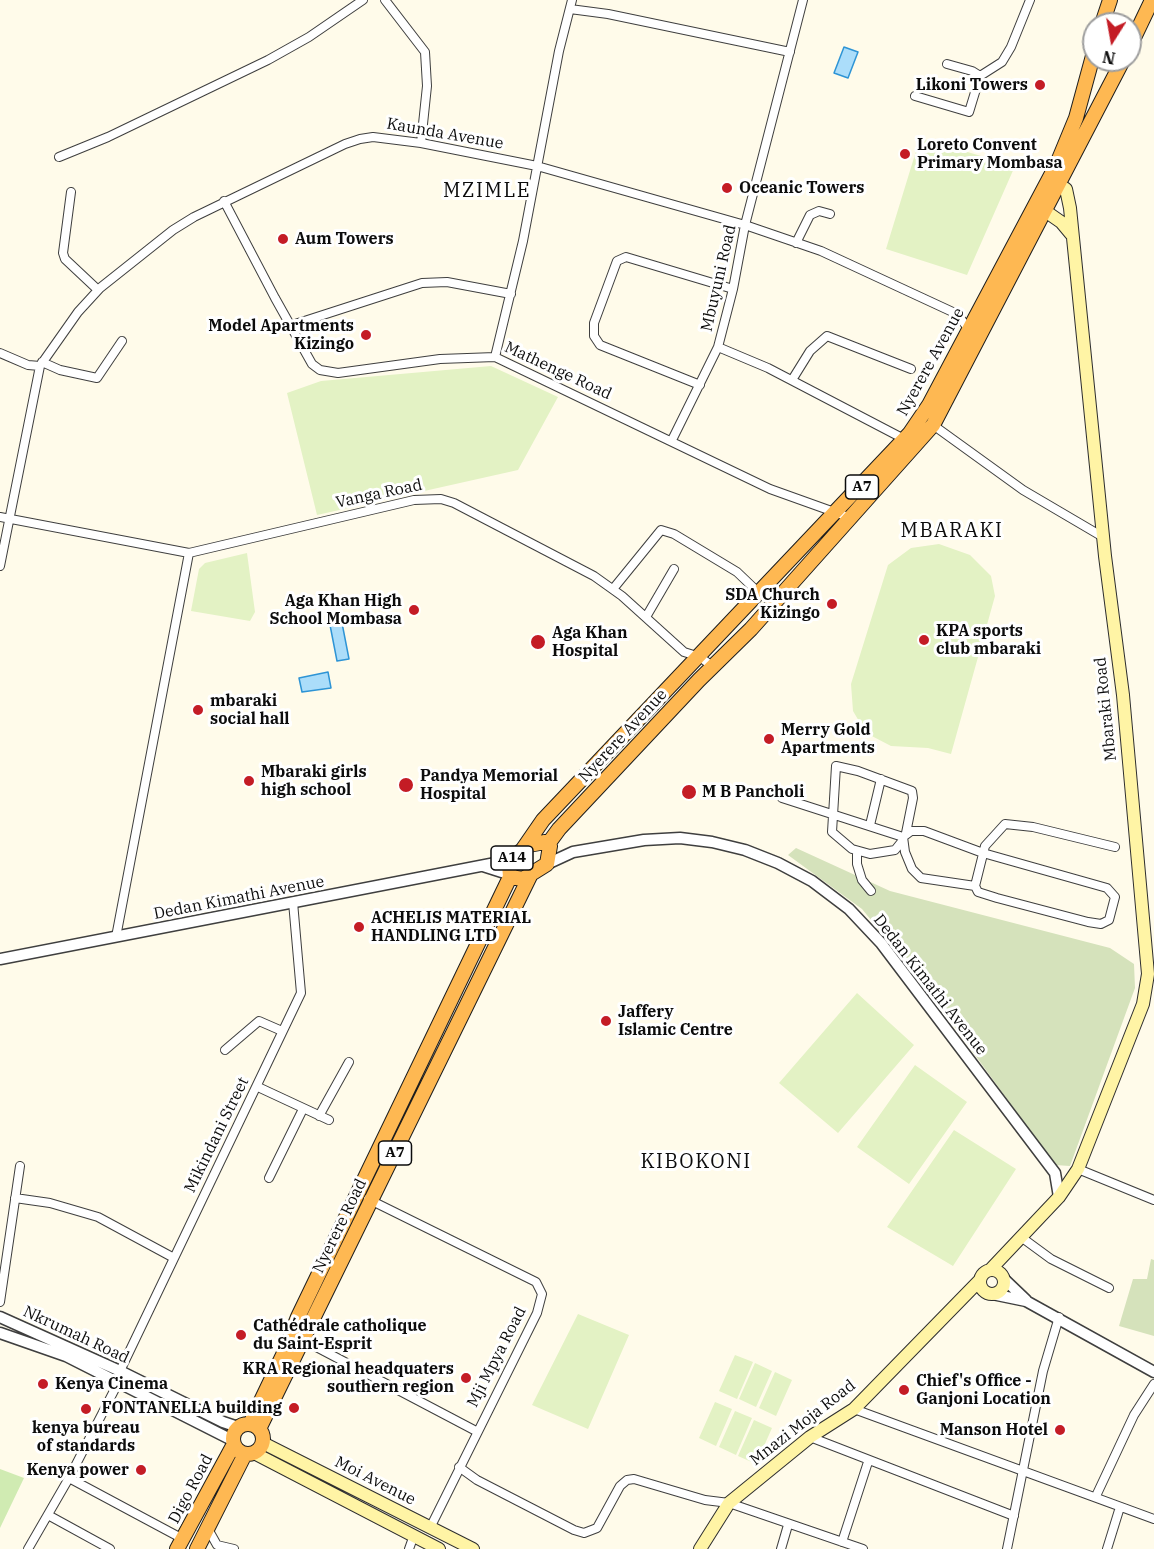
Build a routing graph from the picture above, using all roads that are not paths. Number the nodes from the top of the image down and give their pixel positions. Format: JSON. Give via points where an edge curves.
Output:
{"nodes":[{"id":1,"x":363,"y":0,"type":"edge"},
{"id":2,"x":385,"y":0,"type":"edge"},
{"id":3,"x":803,"y":0,"type":"edge"},
{"id":4,"x":1030,"y":0,"type":"edge"},
{"id":5,"x":1152,"y":0,"type":"edge"},
{"id":6,"x":571,"y":5,"type":"edge"},
{"id":7,"x":1142,"y":21,"type":"edge"},
{"id":8,"x":790,"y":52,"type":"junction"},
{"id":9,"x":946,"y":64,"type":"dead end"},
{"id":10,"x":1089,"y":72,"type":"edge"},
{"id":11,"x":1116,"y":72,"type":"edge"},
{"id":12,"x":980,"y":76,"type":"junction"},
{"id":13,"x":915,"y":96,"type":"dead end"},
{"id":14,"x":421,"y":143,"type":"junction"},
{"id":15,"x":59,"y":157,"type":"dead end"},
{"id":16,"x":537,"y":166,"type":"junction"},
{"id":17,"x":1053,"y":181,"type":"junction"},
{"id":18,"x":71,"y":192,"type":"dead end"},
{"id":19,"x":224,"y":201,"type":"junction"},
{"id":20,"x":1040,"y":207,"type":"junction"},
{"id":21,"x":830,"y":214,"type":"dead end"},
{"id":22,"x":745,"y":225,"type":"junction"},
{"id":23,"x":1071,"y":234,"type":"junction"},
{"id":24,"x":796,"y":243,"type":"junction"},
{"id":25,"x":733,"y":289,"type":"junction"},
{"id":26,"x":98,"y":290,"type":"junction"},
{"id":27,"x":511,"y":294,"type":"junction"},
{"id":28,"x":957,"y":314,"type":"junction"},
{"id":29,"x":983,"y":316,"type":"junction"},
{"id":30,"x":292,"y":325,"type":"junction"},
{"id":31,"x":974,"y":333,"type":"junction"},
{"id":32,"x":122,"y":341,"type":"dead end"},
{"id":33,"x":718,"y":347,"type":"junction"},
{"id":34,"x":0,"y":353,"type":"edge"},
{"id":35,"x":495,"y":357,"type":"junction"},
{"id":36,"x":41,"y":364,"type":"junction"},
{"id":37,"x":911,"y":369,"type":"dead end"},
{"id":38,"x":792,"y":380,"type":"junction"},
{"id":39,"x":700,"y":385,"type":"junction"},
{"id":40,"x":929,"y":405,"type":"junction"},
{"id":41,"x":942,"y":412,"type":"junction"},
{"id":42,"x":933,"y":425,"type":"junction"},
{"id":43,"x":672,"y":440,"type":"junction"},
{"id":44,"x":910,"y":443,"type":"junction"},
{"id":45,"x":837,"y":513,"type":"junction"},
{"id":46,"x":5,"y":518,"type":"edge"},
{"id":47,"x":851,"y":518,"type":"junction"},
{"id":48,"x":823,"y":527,"type":"junction"},
{"id":49,"x":1103,"y":537,"type":"junction"},
{"id":50,"x":189,"y":553,"type":"junction"},
{"id":51,"x":0,"y":566,"type":"edge"},
{"id":52,"x":674,"y":569,"type":"dead end"},
{"id":53,"x":613,"y":589,"type":"junction"},
{"id":54,"x":760,"y":594,"type":"junction"},
{"id":55,"x":646,"y":617,"type":"junction"},
{"id":56,"x":751,"y":629,"type":"junction"},
{"id":57,"x":684,"y":652,"type":"junction"},
{"id":58,"x":700,"y":657,"type":"junction"},
{"id":59,"x":712,"y":666,"type":"junction"},
{"id":60,"x":688,"y":669,"type":"junction"},
{"id":61,"x":699,"y":680,"type":"junction"},
{"id":62,"x":665,"y":692,"type":"junction"},
{"id":63,"x":677,"y":703,"type":"junction"},
{"id":64,"x":599,"y":762,"type":"junction"},
{"id":65,"x":612,"y":772,"type":"junction"},
{"id":66,"x":881,"y":779,"type":"junction"},
{"id":67,"x":782,"y":798,"type":"dead end"},
{"id":68,"x":833,"y":812,"type":"junction"},
{"id":69,"x":870,"y":825,"type":"junction"},
{"id":70,"x":904,"y":837,"type":"junction"},
{"id":71,"x":549,"y":845,"type":"junction"},
{"id":72,"x":1115,"y":847,"type":"dead end"},
{"id":73,"x":523,"y":849,"type":"junction"},
{"id":74,"x":857,"y":851,"type":"junction"},
{"id":75,"x":573,"y":852,"type":"junction"},
{"id":76,"x":982,"y":853,"type":"junction"},
{"id":77,"x":547,"y":864,"type":"junction"},
{"id":78,"x":510,"y":870,"type":"junction"},
{"id":79,"x":530,"y":876,"type":"junction"},
{"id":80,"x":975,"y":886,"type":"junction"},
{"id":81,"x":871,"y":891,"type":"dead end"},
{"id":82,"x":293,"y":902,"type":"junction"},
{"id":83,"x":116,"y":937,"type":"junction"},
{"id":84,"x":0,"y":959,"type":"edge"},
{"id":85,"x":447,"y":1007,"type":"junction"},
{"id":86,"x":462,"y":1015,"type":"junction"},
{"id":87,"x":439,"y":1025,"type":"junction"},
{"id":88,"x":282,"y":1031,"type":"junction"},
{"id":89,"x":454,"y":1033,"type":"junction"},
{"id":90,"x":225,"y":1050,"type":"dead end"},
{"id":91,"x":349,"y":1062,"type":"dead end"},
{"id":92,"x":258,"y":1087,"type":"junction"},
{"id":93,"x":303,"y":1109,"type":"junction"},
{"id":94,"x":320,"y":1116,"type":"junction"},
{"id":95,"x":329,"y":1120,"type":"dead end"},
{"id":96,"x":20,"y":1166,"type":"dead end"},
{"id":97,"x":1076,"y":1171,"type":"junction"},
{"id":98,"x":1055,"y":1173,"type":"junction"},
{"id":99,"x":269,"y":1178,"type":"dead end"},
{"id":100,"x":357,"y":1194,"type":"junction"},
{"id":101,"x":1059,"y":1197,"type":"junction"},
{"id":102,"x":15,"y":1198,"type":"junction"},
{"id":103,"x":1154,"y":1200,"type":"edge"},
{"id":104,"x":371,"y":1201,"type":"junction"},
{"id":105,"x":1018,"y":1241,"type":"junction"},
{"id":106,"x":174,"y":1258,"type":"junction"},
{"id":107,"x":990,"y":1270,"type":"junction"},
{"id":108,"x":1003,"y":1277,"type":"junction"},
{"id":109,"x":980,"y":1280,"type":"junction"},
{"id":110,"x":1109,"y":1288,"type":"dead end"},
{"id":111,"x":988,"y":1293,"type":"junction"},
{"id":112,"x":1026,"y":1301,"type":"junction"},
{"id":113,"x":0,"y":1302,"type":"edge"},
{"id":114,"x":959,"y":1303,"type":"junction"},
{"id":115,"x":1054,"y":1314,"type":"junction"},
{"id":116,"x":0,"y":1317,"type":"edge"},
{"id":117,"x":297,"y":1317,"type":"junction"},
{"id":118,"x":13,"y":1323,"type":"junction"},
{"id":119,"x":311,"y":1324,"type":"junction"},
{"id":120,"x":4,"y":1335,"type":"edge"},
{"id":121,"x":303,"y":1340,"type":"junction"},
{"id":122,"x":289,"y":1356,"type":"junction"},
{"id":123,"x":1154,"y":1372,"type":"edge"},
{"id":124,"x":119,"y":1376,"type":"junction"},
{"id":125,"x":1154,"y":1384,"type":"edge"},
{"id":126,"x":854,"y":1409,"type":"junction"},
{"id":127,"x":476,"y":1431,"type":"junction"},
{"id":128,"x":243,"y":1433,"type":"junction"},
{"id":129,"x":810,"y":1437,"type":"junction"},
{"id":130,"x":254,"y":1450,"type":"junction"},
{"id":131,"x":868,"y":1461,"type":"junction"},
{"id":132,"x":459,"y":1467,"type":"junction"},
{"id":133,"x":1023,"y":1471,"type":"junction"},
{"id":134,"x":69,"y":1478,"type":"junction"},
{"id":135,"x":1096,"y":1496,"type":"junction"},
{"id":136,"x":729,"y":1503,"type":"junction"},
{"id":137,"x":1120,"y":1507,"type":"junction"},
{"id":138,"x":48,"y":1515,"type":"junction"},
{"id":139,"x":1014,"y":1516,"type":"junction"},
{"id":140,"x":1154,"y":1520,"type":"edge"},
{"id":141,"x":788,"y":1524,"type":"junction"},
{"id":142,"x":430,"y":1528,"type":"junction"},
{"id":143,"x":208,"y":1529,"type":"junction"},
{"id":144,"x":442,"y":1533,"type":"junction"},
{"id":145,"x":414,"y":1535,"type":"junction"},
{"id":146,"x":842,"y":1542,"type":"junction"},
{"id":147,"x":180,"y":1544,"type":"edge"},
{"id":148,"x":436,"y":1548,"type":"edge"},
{"id":149,"x":28,"y":1549,"type":"edge"},
{"id":150,"x":110,"y":1549,"type":"edge"},
{"id":151,"x":197,"y":1549,"type":"edge"},
{"id":152,"x":234,"y":1549,"type":"edge"},
{"id":153,"x":409,"y":1549,"type":"edge"},
{"id":154,"x":473,"y":1549,"type":"edge"},
{"id":155,"x":700,"y":1549,"type":"edge"},
{"id":156,"x":781,"y":1549,"type":"edge"},
{"id":157,"x":863,"y":1549,"type":"edge"},
{"id":158,"x":1007,"y":1549,"type":"edge"},
{"id":159,"x":1107,"y":1549,"type":"edge"}],
"edges":[{"from":1,"to":15,"type":"street","via":[[268,60]]},
{"from":2,"to":14,"type":"street","via":[[420,42],[428,62]]},
{"from":3,"to":8,"type":"street","name":"Mbuyuni Road"},
{"from":4,"to":12,"type":"street","via":[[1002,62]]},
{"from":5,"to":7,"type":"highway"},
{"from":6,"to":8,"type":"street"},
{"from":6,"to":16,"type":"street"},
{"from":8,"to":22,"type":"street","name":"Mbuyuni Road"},
{"from":9,"to":12,"type":"street"},
{"from":10,"to":17,"type":"highway","name":"Nyerere Avenue","number":"A7"},
{"from":11,"to":17,"type":"highway","name":"Nyerere Avenue","number":"A7"},
{"from":12,"to":13,"type":"street","via":[[969,112]]},
{"from":14,"to":16,"type":"street","name":"Kaunda Avenue"},
{"from":14,"to":19,"type":"street","name":"Kaunda Avenue","via":[[373,137],[353,141]]},
{"from":16,"to":22,"type":"street","name":"Kaunda Avenue"},
{"from":16,"to":27,"type":"street"},
{"from":17,"to":20,"type":"highway","name":"Nyerere Avenue","number":"A7"},
{"from":17,"to":23,"type":"main road","name":"Mbaraki Road","via":[[1066,189]]},
{"from":18,"to":26,"type":"street","via":[[63,253]]},
{"from":19,"to":26,"type":"street","name":"Kaunda Avenue","via":[[174,230]]},
{"from":19,"to":30,"type":"street","name":"Mathenge Road"},
{"from":20,"to":23,"type":"main road"},
{"from":20,"to":29,"type":"highway","name":"Nyerere Avenue","number":"A7"},
{"from":21,"to":24,"type":"street","via":[[819,211],[810,215]]},
{"from":22,"to":24,"type":"street","name":"Kaunda Avenue"},
{"from":22,"to":25,"type":"street","name":"Mbuyuni Road"},
{"from":23,"to":49,"type":"main road","name":"Mbaraki Road"},
{"from":24,"to":28,"type":"street","name":"Kaunda Avenue"},
{"from":25,"to":33,"type":"street","name":"Mbuyuni Road"},
{"from":25,"to":39,"type":"street","via":[[626,257],[617,261],[594,323],[594,336],[600,345]]},
{"from":26,"to":36,"type":"street","name":"Kaunda Avenue"},
{"from":27,"to":30,"type":"street","via":[[447,282],[422,283]]},
{"from":27,"to":35,"type":"street"},
{"from":28,"to":29,"type":"street","name":"Kaunda Avenue"},
{"from":28,"to":31,"type":"street"},
{"from":29,"to":31,"type":"highway","name":"Nyerere Avenue","number":"A7"},
{"from":30,"to":35,"type":"street","name":"Mathenge Road","via":[[312,364],[326,372],[459,357]]},
{"from":31,"to":40,"type":"highway","name":"Nyerere Avenue","number":"A7"},
{"from":31,"to":41,"type":"highway","name":"Nyerere Avenue","number":"A7"},
{"from":32,"to":36,"type":"street","via":[[97,378]]},
{"from":33,"to":38,"type":"street","name":"Mbuyuni Road"},
{"from":33,"to":39,"type":"street"},
{"from":34,"to":36,"type":"street","via":[[28,365]]},
{"from":35,"to":43,"type":"street","name":"Mathenge Road"},
{"from":36,"to":46,"type":"street","name":"Kaunda Avenue"},
{"from":37,"to":38,"type":"street","via":[[827,336],[810,351]]},
{"from":38,"to":44,"type":"street","name":"Mbuyuni Road"},
{"from":39,"to":43,"type":"street"},
{"from":40,"to":41,"type":"highway"},
{"from":40,"to":44,"type":"highway","name":"Nyerere Avenue","number":"A7"},
{"from":41,"to":42,"type":"highway","name":"Nyerere Avenue","number":"A7"},
{"from":42,"to":44,"type":"highway","name":"Nyerere Avenue","number":"A7"},
{"from":42,"to":49,"type":"street","via":[[1023,490]]},
{"from":43,"to":45,"type":"street","name":"Mathenge Road","via":[[770,489]]},
{"from":44,"to":45,"type":"highway","name":"Nyerere Avenue","number":"A7"},
{"from":44,"to":47,"type":"highway","name":"Nyerere Avenue","number":"A7"},
{"from":45,"to":47,"type":"street","name":"Mathenge Road"},
{"from":45,"to":48,"type":"highway","name":"Nyerere Avenue","number":"A7"},
{"from":46,"to":50,"type":"street","name":"Vanga Road"},
{"from":46,"to":51,"type":"street","name":"Kaunda Avenue"},
{"from":47,"to":56,"type":"highway","name":"Nyerere Avenue","number":"A7"},
{"from":48,"to":54,"type":"highway","name":"Nyerere Avenue","number":"A7"},
{"from":48,"to":56,"type":"highway"},
{"from":49,"to":97,"type":"main road","name":"Mbaraki Road","via":[[1123,695],[1148,974],[1143,1004]]},
{"from":50,"to":53,"type":"street","name":"Vanga Road","via":[[414,500],[441,499]]},
{"from":50,"to":83,"type":"street"},
{"from":52,"to":55,"type":"street"},
{"from":53,"to":54,"type":"street","via":[[657,533],[666,531],[737,572]]},
{"from":53,"to":55,"type":"street","name":"Vanga Road"},
{"from":54,"to":58,"type":"highway","name":"Nyerere Avenue","number":"A7"},
{"from":55,"to":57,"type":"street","name":"Vanga Road"},
{"from":56,"to":59,"type":"highway","name":"Nyerere Avenue","number":"A7"},
{"from":57,"to":58,"type":"street","name":"Vanga Road"},
{"from":57,"to":60,"type":"street"},
{"from":58,"to":59,"type":"street","name":"Vanga Road"},
{"from":58,"to":60,"type":"highway","name":"Nyerere Avenue","number":"A7"},
{"from":59,"to":61,"type":"highway","name":"Nyerere Avenue","number":"A7"},
{"from":60,"to":61,"type":"street"},
{"from":60,"to":62,"type":"highway","name":"Nyerere Avenue","number":"A7"},
{"from":61,"to":63,"type":"highway","name":"Nyerere Avenue","number":"A7"},
{"from":62,"to":63,"type":"highway"},
{"from":62,"to":64,"type":"highway","name":"Nyerere Avenue","number":"A7"},
{"from":63,"to":65,"type":"highway","name":"Nyerere Avenue","number":"A7"},
{"from":64,"to":65,"type":"highway"},
{"from":64,"to":73,"type":"highway","name":"Nyerere Avenue","number":"A7","via":[[543,820]]},
{"from":65,"to":71,"type":"highway","name":"Nyerere Avenue","number":"A7"},
{"from":66,"to":68,"type":"street","via":[[836,766]]},
{"from":66,"to":69,"type":"street"},
{"from":66,"to":70,"type":"street","via":[[912,791]]},
{"from":67,"to":68,"type":"street"},
{"from":68,"to":69,"type":"street"},
{"from":68,"to":74,"type":"street","via":[[832,832]]},
{"from":69,"to":70,"type":"street"},
{"from":70,"to":74,"type":"street","via":[[895,850],[881,854]]},
{"from":70,"to":76,"type":"street","via":[[924,831]]},
{"from":70,"to":80,"type":"street","via":[[907,859],[916,875]]},
{"from":71,"to":73,"type":"highway","number":"A14","via":[[540,842]]},
{"from":71,"to":75,"type":"street"},
{"from":71,"to":77,"type":"highway","number":"A14"},
{"from":72,"to":76,"type":"street","via":[[1012,823],[999,827]]},
{"from":73,"to":78,"type":"highway","number":"A14"},
{"from":74,"to":81,"type":"street","via":[[862,880]]},
{"from":75,"to":77,"type":"street"},
{"from":75,"to":98,"type":"street","name":"Dedan Kimathi Avenue","via":[[656,838],[712,842],[778,863],[825,890],[881,943]]},
{"from":76,"to":80,"type":"street"},
{"from":76,"to":80,"type":"street","via":[[1107,888],[1114,901],[1109,920],[1101,924],[997,898],[978,892]]},
{"from":77,"to":79,"type":"highway","number":"A14"},
{"from":78,"to":79,"type":"highway","number":"A14","via":[[519,880]]},
{"from":78,"to":82,"type":"street","name":"Dedan Kimathi Avenue","via":[[483,866]]},
{"from":78,"to":85,"type":"highway","name":"Nyerere Road","number":"A7"},
{"from":79,"to":86,"type":"highway","name":"Nyerere Road","number":"A7"},
{"from":82,"to":83,"type":"street","name":"Dedan Kimathi Avenue"},
{"from":82,"to":88,"type":"street","name":"Mikindani Street","via":[[302,983]]},
{"from":83,"to":84,"type":"street","name":"Dedan Kimathi Avenue"},
{"from":85,"to":86,"type":"highway"},
{"from":85,"to":87,"type":"highway","name":"Nyerere Road","number":"A7"},
{"from":86,"to":89,"type":"highway","name":"Nyerere Road","number":"A7"},
{"from":87,"to":89,"type":"highway"},
{"from":87,"to":100,"type":"highway","name":"Nyerere Road","number":"A7"},
{"from":88,"to":90,"type":"street","via":[[259,1021]]},
{"from":88,"to":92,"type":"street","name":"Mikindani Street"},
{"from":89,"to":104,"type":"highway","name":"Nyerere Road","number":"A7"},
{"from":91,"to":94,"type":"street"},
{"from":92,"to":93,"type":"street"},
{"from":92,"to":106,"type":"street","name":"Mikindani Street"},
{"from":93,"to":94,"type":"street"},
{"from":93,"to":99,"type":"street"},
{"from":94,"to":95,"type":"street"},
{"from":96,"to":102,"type":"street"},
{"from":97,"to":98,"type":"street"},
{"from":97,"to":101,"type":"main road"},
{"from":97,"to":103,"type":"street"},
{"from":98,"to":101,"type":"street","name":"Dedan Kimathi Avenue"},
{"from":100,"to":104,"type":"street","name":"Mji Mpya Road"},
{"from":100,"to":117,"type":"highway","name":"Nyerere Road","number":"A7"},
{"from":101,"to":105,"type":"main road"},
{"from":102,"to":106,"type":"street","via":[[98,1217]]},
{"from":102,"to":113,"type":"street"},
{"from":104,"to":119,"type":"highway","name":"Nyerere Road","number":"A7"},
{"from":104,"to":127,"type":"street","name":"Mji Mpya Road","via":[[536,1282],[540,1289],[537,1313]]},
{"from":105,"to":107,"type":"main road"},
{"from":105,"to":108,"type":"main road"},
{"from":105,"to":110,"type":"street"},
{"from":106,"to":124,"type":"street","name":"Mikindani Street"},
{"from":107,"to":108,"type":"main road"},
{"from":107,"to":109,"type":"main road"},
{"from":108,"to":111,"type":"main road","via":[[1001,1290]]},
{"from":108,"to":112,"type":"street"},
{"from":109,"to":111,"type":"main road"},
{"from":109,"to":114,"type":"main road","name":"Mnazi Moja Road"},
{"from":111,"to":112,"type":"street"},
{"from":111,"to":114,"type":"main road"},
{"from":112,"to":115,"type":"street"},
{"from":114,"to":126,"type":"main road","name":"Mnazi Moja Road"},
{"from":115,"to":123,"type":"street"},
{"from":115,"to":133,"type":"street"},
{"from":116,"to":118,"type":"street","name":"Nkrumah Road"},
{"from":117,"to":119,"type":"highway"},
{"from":117,"to":122,"type":"highway","name":"Nyerere Road","number":"A7"},
{"from":118,"to":120,"type":"street"},
{"from":118,"to":124,"type":"street","name":"Nkrumah Road"},
{"from":119,"to":121,"type":"highway","name":"Nyerere Road","number":"A7"},
{"from":120,"to":124,"type":"street","name":"Nkrumah Road"},
{"from":121,"to":122,"type":"highway","name":"Nyerere Road","number":"A7"},
{"from":121,"to":127,"type":"street"},
{"from":122,"to":128,"type":"highway","name":"Nyerere Road","number":"A7"},
{"from":124,"to":128,"type":"street","name":"Nkrumah Road"},
{"from":124,"to":134,"type":"street","name":"Mikindani Street"},
{"from":125,"to":135,"type":"street","via":[[1134,1415]]},
{"from":126,"to":129,"type":"main road","name":"Mnazi Moja Road"},
{"from":126,"to":133,"type":"street"},
{"from":127,"to":132,"type":"street","name":"Mji Mpya Road"},
{"from":128,"to":130,"type":"highway"},
{"from":128,"to":130,"type":"highway","via":[[239,1452]]},
{"from":128,"to":147,"type":"highway","name":"Digo Road","number":"A7"},
{"from":129,"to":131,"type":"street"},
{"from":129,"to":136,"type":"main road","name":"Mnazi Moja Road"},
{"from":130,"to":142,"type":"main road","name":"Moi Avenue"},
{"from":130,"to":143,"type":"highway","name":"Digo Road"},
{"from":130,"to":145,"type":"main road","name":"Moi Avenue"},
{"from":131,"to":139,"type":"street"},
{"from":131,"to":146,"type":"street"},
{"from":132,"to":136,"type":"street","via":[[584,1533],[597,1528],[627,1480]]},
{"from":132,"to":142,"type":"street","name":"Mji Mpya Road"},
{"from":133,"to":135,"type":"street"},
{"from":133,"to":139,"type":"street"},
{"from":134,"to":138,"type":"street","name":"Mikindani Street"},
{"from":134,"to":147,"type":"street"},
{"from":135,"to":137,"type":"street"},
{"from":136,"to":141,"type":"street"},
{"from":136,"to":155,"type":"main road","name":"Mnazi Moja Road"},
{"from":137,"to":140,"type":"street"},
{"from":137,"to":159,"type":"street"},
{"from":138,"to":149,"type":"street","name":"Mikindani Street"},
{"from":138,"to":150,"type":"street"},
{"from":139,"to":158,"type":"street"},
{"from":141,"to":146,"type":"street"},
{"from":141,"to":156,"type":"street"},
{"from":142,"to":144,"type":"main road","name":"Moi Avenue"},
{"from":143,"to":151,"type":"highway","name":"Digo Road"},
{"from":143,"to":152,"type":"street","via":[[217,1545]]},
{"from":144,"to":148,"type":"main road"},
{"from":144,"to":154,"type":"main road","name":"Moi Avenue"},
{"from":145,"to":148,"type":"main road","name":"Moi Avenue"},
{"from":145,"to":153,"type":"street"},
{"from":146,"to":157,"type":"street"}]}
